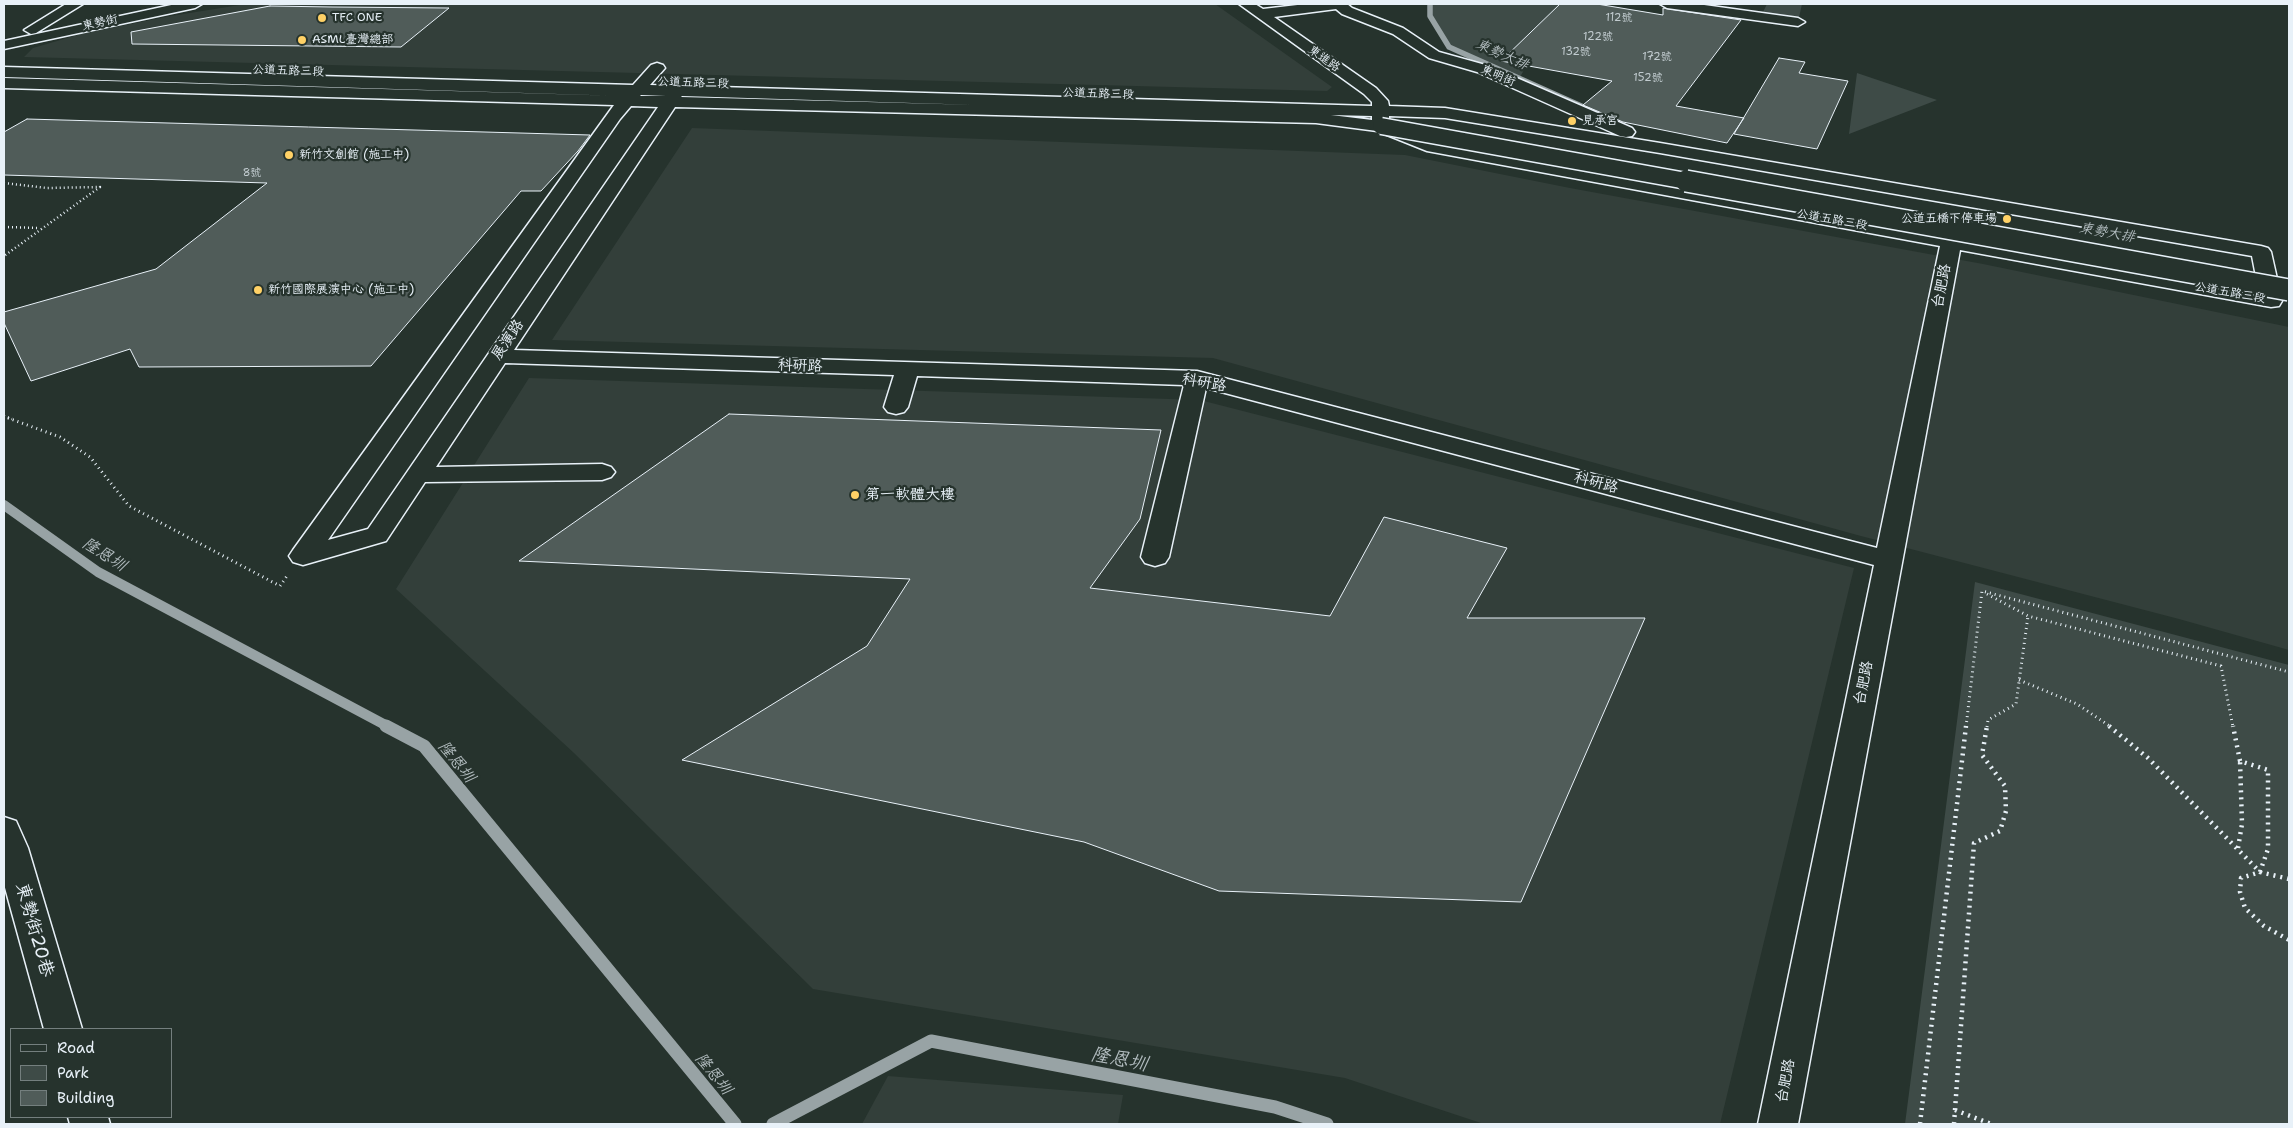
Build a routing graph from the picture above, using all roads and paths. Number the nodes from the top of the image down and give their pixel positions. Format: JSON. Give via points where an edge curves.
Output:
{"nodes":[{"id":1,"x":76,"y":4,"type":"edge"},
{"id":2,"x":195,"y":4,"type":"edge"},
{"id":3,"x":1246,"y":4,"type":"edge"},
{"id":4,"x":1338,"y":4,"type":"edge"},
{"id":5,"x":1668,"y":4,"type":"edge"},
{"id":6,"x":1260,"y":14,"type":"junction"},
{"id":7,"x":1798,"y":22,"type":"dead end"},
{"id":8,"x":4,"y":45,"type":"edge"},
{"id":9,"x":4,"y":62,"type":"edge"},
{"id":10,"x":657,"y":68,"type":"dead end"},
{"id":11,"x":4,"y":72,"type":"edge"},
{"id":12,"x":4,"y":83,"type":"edge"},
{"id":13,"x":4,"y":91,"type":"edge"},
{"id":14,"x":632,"y":95,"type":"junction"},
{"id":15,"x":674,"y":96,"type":"junction"},
{"id":16,"x":1381,"y":119,"type":"junction"},
{"id":17,"x":1660,"y":148,"type":"junction"},
{"id":18,"x":4,"y":183,"type":"edge"},
{"id":19,"x":1954,"y":200,"type":"junction"},
{"id":20,"x":4,"y":227,"type":"edge"},
{"id":21,"x":40,"y":228,"type":"junction"},
{"id":22,"x":1950,"y":242,"type":"junction"},
{"id":23,"x":4,"y":256,"type":"edge"},
{"id":24,"x":2280,"y":269,"type":"dead end"},
{"id":25,"x":2289,"y":290,"type":"edge"},
{"id":26,"x":498,"y":356,"type":"junction"},
{"id":27,"x":908,"y":369,"type":"junction"},
{"id":28,"x":1197,"y":378,"type":"junction"},
{"id":29,"x":896,"y":407,"type":"dead end"},
{"id":30,"x":4,"y":416,"type":"edge"},
{"id":31,"x":602,"y":472,"type":"dead end"},
{"id":32,"x":417,"y":475,"type":"junction"},
{"id":33,"x":303,"y":556,"type":"junction"},
{"id":34,"x":1154,"y":557,"type":"dead end"},
{"id":35,"x":1888,"y":560,"type":"junction"},
{"id":36,"x":1982,"y":591,"type":"junction"},
{"id":37,"x":2028,"y":616,"type":"junction"},
{"id":38,"x":2289,"y":672,"type":"edge"},
{"id":39,"x":2019,"y":680,"type":"junction"},
{"id":40,"x":2240,"y":762,"type":"junction"},
{"id":41,"x":4,"y":830,"type":"edge"},
{"id":42,"x":2238,"y":849,"type":"junction"},
{"id":43,"x":2260,"y":872,"type":"junction"},
{"id":44,"x":2289,"y":879,"type":"edge"},
{"id":45,"x":2289,"y":940,"type":"edge"},
{"id":46,"x":63,"y":1028,"type":"edge"},
{"id":47,"x":1955,"y":1110,"type":"junction"},
{"id":48,"x":1778,"y":1124,"type":"edge"},
{"id":49,"x":1920,"y":1124,"type":"edge"},
{"id":50,"x":1954,"y":1124,"type":"edge"},
{"id":51,"x":1991,"y":1124,"type":"edge"}],
"edges":[{"from":1,"to":8,"type":"street"},
{"from":2,"to":8,"type":"street","name":"東勢街"},
{"from":3,"to":6,"type":"street","name":"東進路"},
{"from":4,"to":6,"type":"street"},
{"from":4,"to":17,"type":"street","name":"東明街","via":[[1347,11],[1398,31],[1434,54],[1483,69]]},
{"from":5,"to":7,"type":"street"},
{"from":6,"to":16,"type":"street","name":"東進路","via":[[1370,91],[1380,101]]},
{"from":9,"to":14,"type":"street","name":"公道五路三段"},
{"from":10,"to":14,"type":"street"},
{"from":11,"to":14,"type":"street","name":"公道五路三段"},
{"from":12,"to":14,"type":"street","name":"公道五路三段"},
{"from":13,"to":14,"type":"street","name":"公道五路三段"},
{"from":14,"to":15,"type":"street","name":"公道五路三段"},
{"from":14,"to":15,"type":"street","name":"公道五路三段"},
{"from":14,"to":33,"type":"street"},
{"from":15,"to":16,"type":"street","name":"公道五路三段","via":[[1317,129]]},
{"from":15,"to":16,"type":"street","name":"公道五路三段","via":[[1316,100]]},
{"from":15,"to":26,"type":"street","name":"展演路"},
{"from":16,"to":17,"type":"street","name":"公道五路三段","via":[[1445,113]]},
{"from":16,"to":22,"type":"street","name":"公道五路三段","via":[[1427,146]]},
{"from":16,"to":24,"type":"street","name":"公道五路三段"},
{"from":16,"to":25,"type":"street","name":"公道五路三段","bridge":true},
{"from":17,"to":19,"type":"street","name":"公道五路三段"},
{"from":18,"to":21,"type":"path","via":[[47,188],[100,187]]},
{"from":19,"to":22,"type":"street","name":"台肥路"},
{"from":19,"to":22,"type":"street","name":"公道五路三段","via":[[2260,252],[2271,301]]},
{"from":20,"to":21,"type":"path"},
{"from":21,"to":23,"type":"path"},
{"from":22,"to":35,"type":"street","name":"台肥路"},
{"from":26,"to":27,"type":"street","name":"科研路"},
{"from":26,"to":32,"type":"street","name":"展演路"},
{"from":27,"to":28,"type":"street","name":"科研路"},
{"from":27,"to":29,"type":"street"},
{"from":28,"to":34,"type":"street"},
{"from":28,"to":35,"type":"street","name":"科研路"},
{"from":30,"to":33,"type":"path","via":[[60,437],[90,457],[129,506],[280,586]]},
{"from":31,"to":32,"type":"street"},
{"from":32,"to":33,"type":"street","name":"展演路","via":[[377,535]]},
{"from":35,"to":48,"type":"street","name":"台肥路"},
{"from":36,"to":37,"type":"path"},
{"from":36,"to":38,"type":"path"},
{"from":36,"to":49,"type":"path"},
{"from":37,"to":39,"type":"path"},
{"from":37,"to":40,"type":"path","via":[[2221,666]]},
{"from":39,"to":42,"type":"path","via":[[2077,704],[2112,728],[2148,758]]},
{"from":39,"to":47,"type":"path","via":[[2016,704],[1988,720],[1982,755],[2004,786],[2006,811],[2000,831],[1974,843]]},
{"from":40,"to":42,"type":"path","via":[[2242,824]]},
{"from":40,"to":43,"type":"path","via":[[2268,770],[2268,849]]},
{"from":41,"to":46,"type":"street","name":"東勢街20巷"},
{"from":42,"to":43,"type":"path"},
{"from":43,"to":44,"type":"path"},
{"from":43,"to":45,"type":"path","via":[[2241,878],[2240,892],[2245,908],[2264,926]]},
{"from":47,"to":50,"type":"path"},
{"from":47,"to":51,"type":"path"}]}
